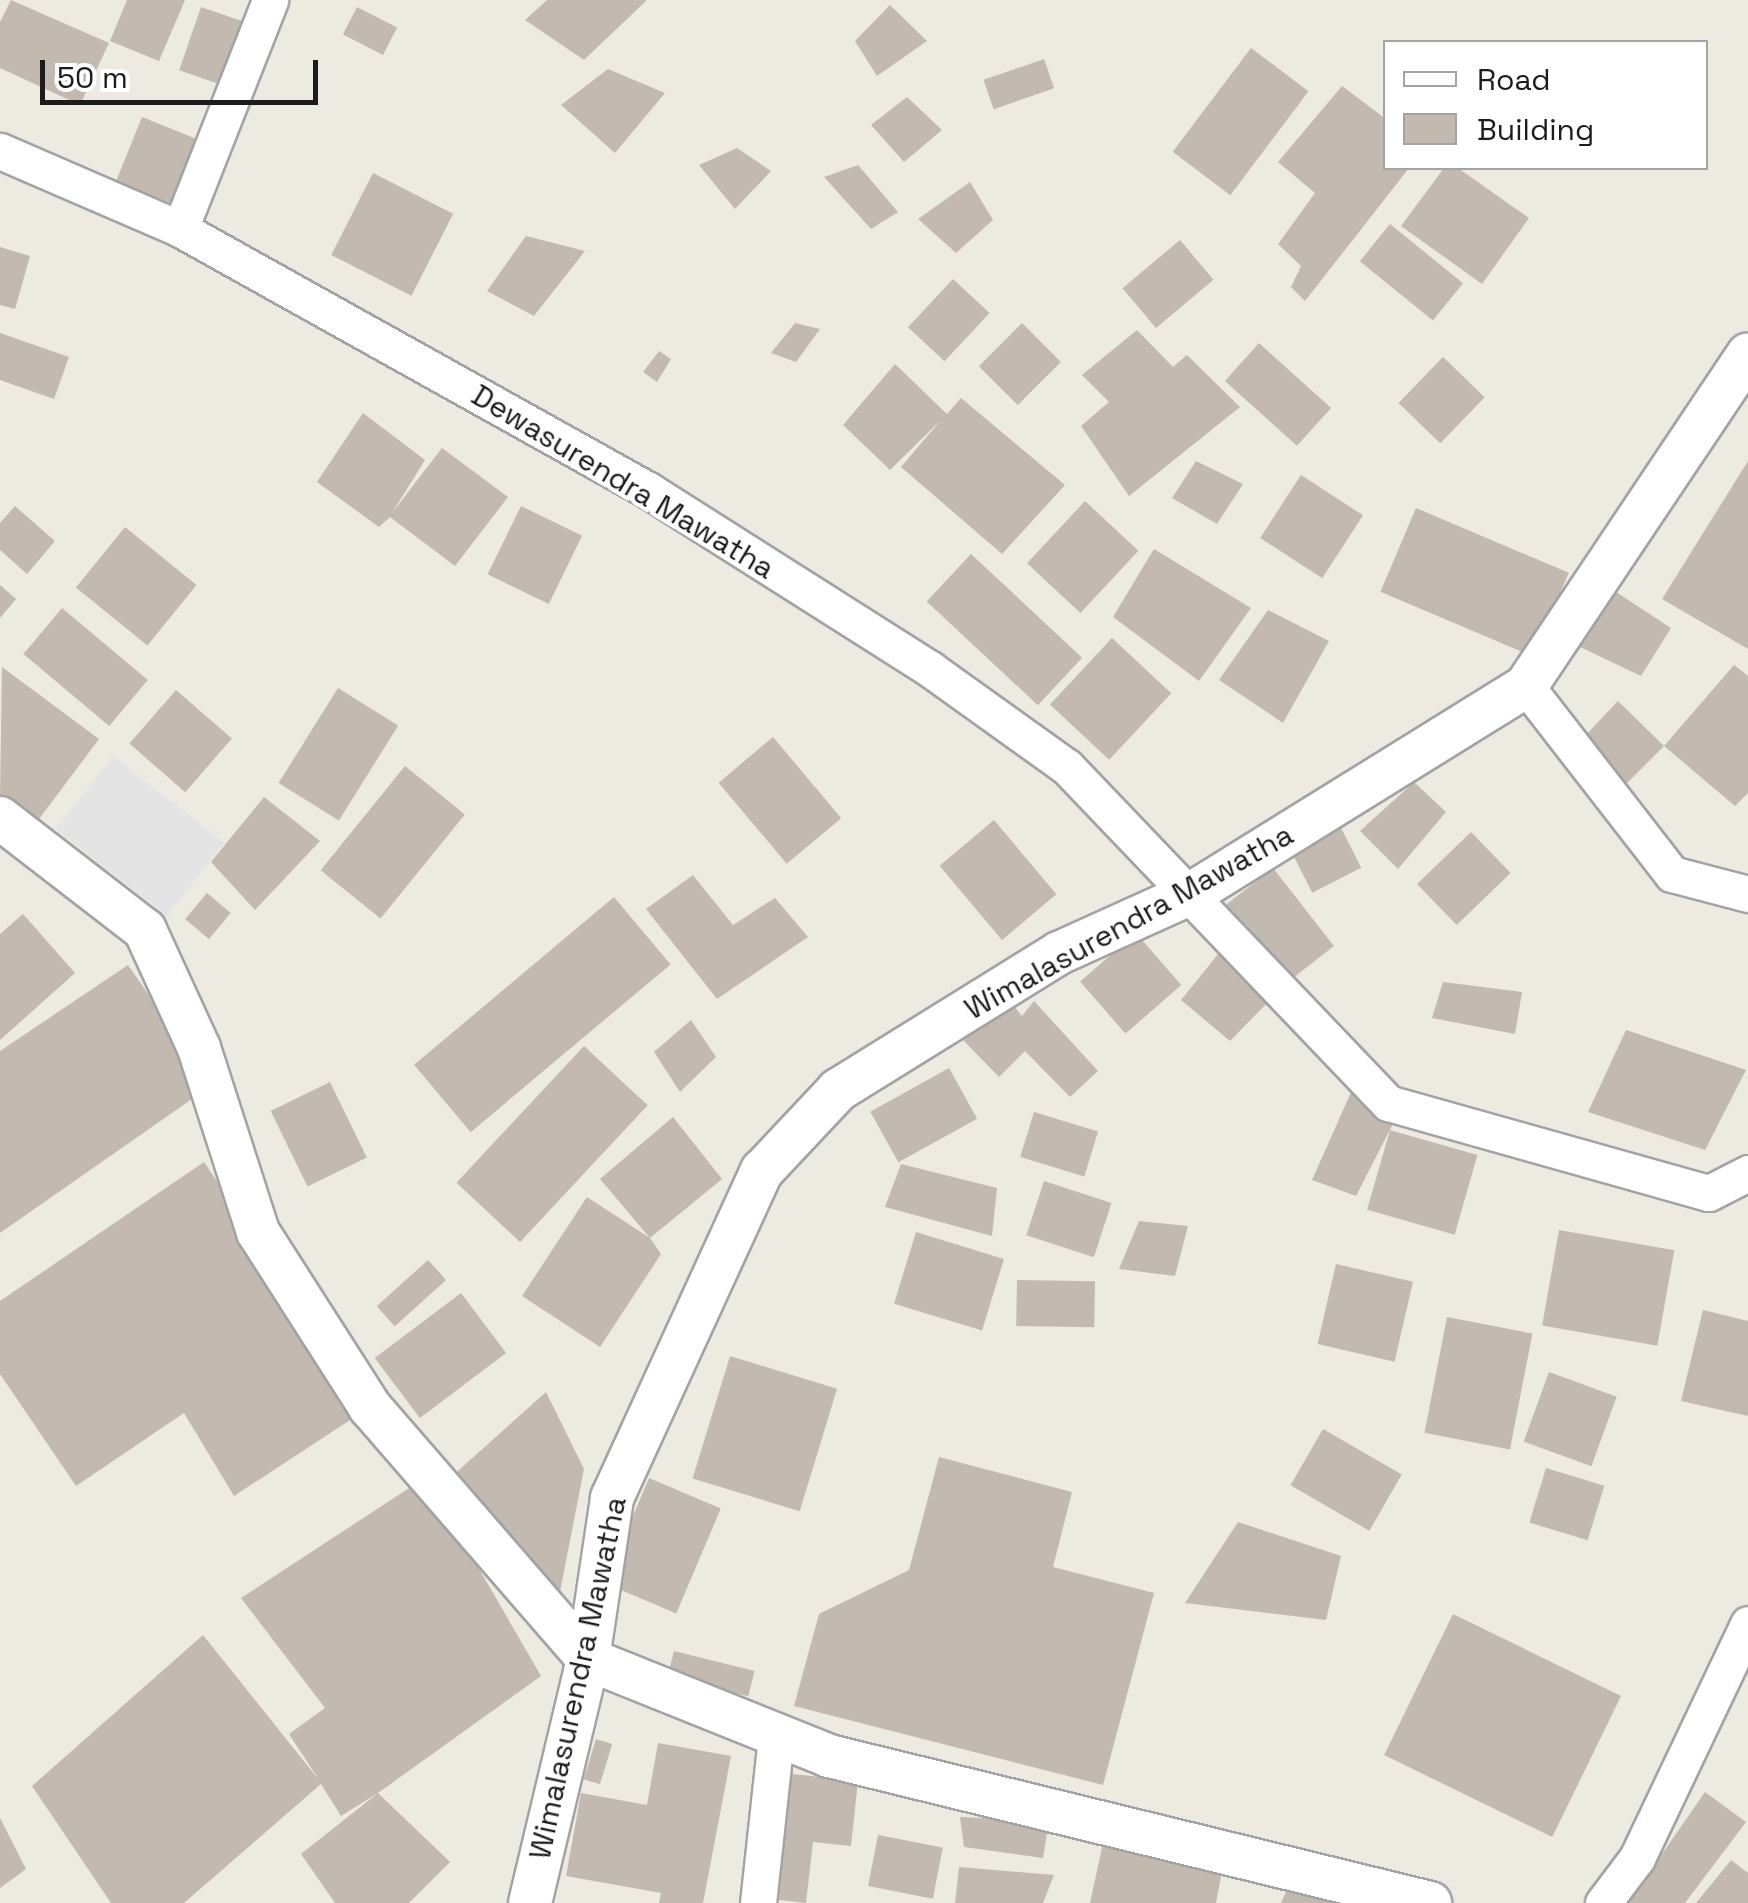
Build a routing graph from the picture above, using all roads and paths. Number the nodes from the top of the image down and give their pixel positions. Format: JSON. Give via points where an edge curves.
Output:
{"nodes":[{"id":1,"x":270,"y":0,"type":"edge"},
{"id":2,"x":0,"y":151,"type":"edge"},
{"id":3,"x":180,"y":229,"type":"junction"},
{"id":4,"x":1748,"y":355,"type":"edge"},
{"id":5,"x":1526,"y":686,"type":"junction"},
{"id":6,"x":0,"y":818,"type":"edge"},
{"id":7,"x":1194,"y":892,"type":"junction"},
{"id":8,"x":1748,"y":894,"type":"edge"},
{"id":9,"x":1748,"y":1173,"type":"edge"},
{"id":10,"x":1748,"y":1624,"type":"edge"},
{"id":11,"x":588,"y":1659,"type":"junction"},
{"id":12,"x":776,"y":1736,"type":"junction"},
{"id":13,"x":530,"y":1903,"type":"edge"},
{"id":14,"x":758,"y":1903,"type":"edge"},
{"id":15,"x":1430,"y":1903,"type":"edge"},
{"id":16,"x":1603,"y":1903,"type":"edge"}],
"edges":[{"from":1,"to":3,"type":"street"},
{"from":2,"to":3,"type":"street","name":"Dewasurendra Mawatha"},
{"from":3,"to":7,"type":"street","name":"Dewasurendra Mawatha","via":[[648,490],[930,669],[1067,767]]},
{"from":4,"to":5,"type":"street","name":"Wimalasurendra Mawatha"},
{"from":5,"to":7,"type":"street","name":"Wimalasurendra Mawatha"},
{"from":5,"to":8,"type":"street","via":[[1672,874]]},
{"from":6,"to":11,"type":"street","via":[[145,930],[199,1048],[267,1248],[370,1407]]},
{"from":7,"to":9,"type":"street","name":"Dewasurendra Mawatha","via":[[1388,1103],[1709,1192]]},
{"from":7,"to":11,"type":"street","name":"Wimalasurendra Mawatha","via":[[1060,954],[838,1090],[762,1171],[612,1498]]},
{"from":10,"to":16,"type":"street","via":[[1637,1858]]},
{"from":11,"to":12,"type":"street"},
{"from":11,"to":13,"type":"street","name":"Wimalasurendra Mawatha"},
{"from":12,"to":14,"type":"street"},
{"from":12,"to":15,"type":"street"}]}
